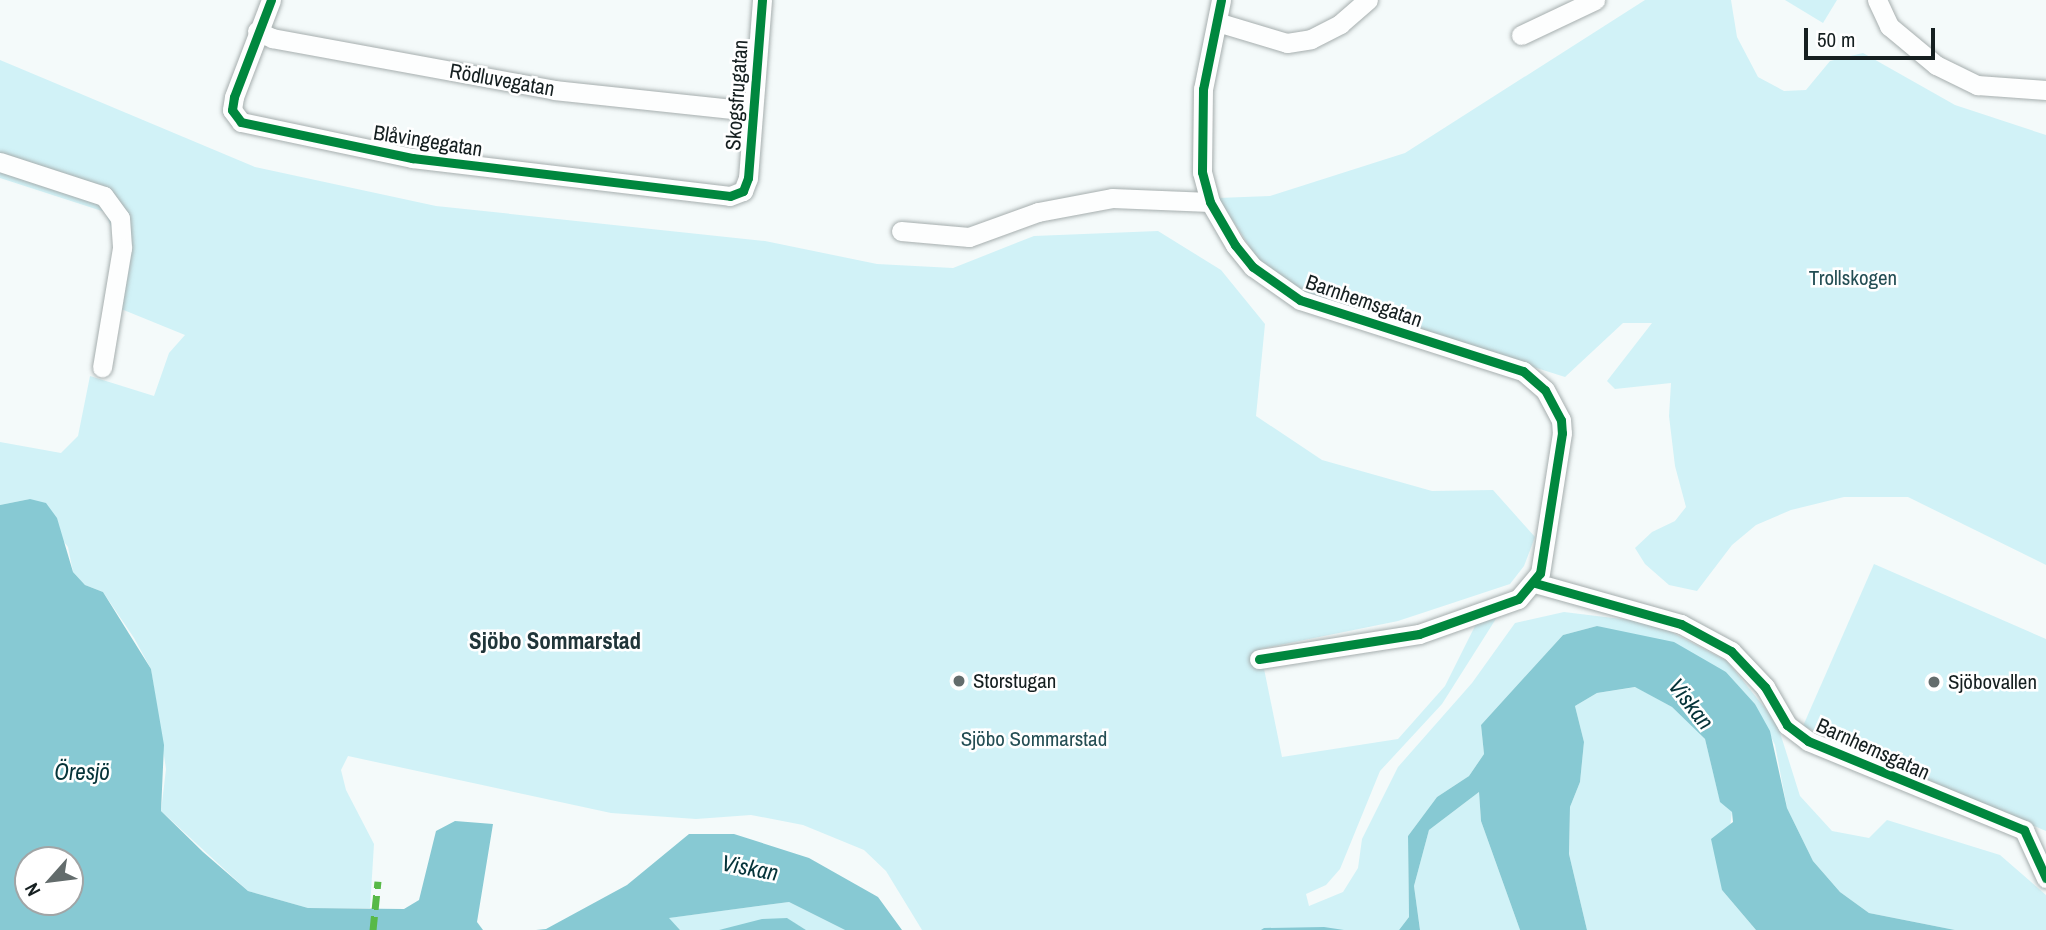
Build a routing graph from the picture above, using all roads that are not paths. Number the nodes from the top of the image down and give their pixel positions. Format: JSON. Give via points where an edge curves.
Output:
{"nodes":[{"id":1,"x":271,"y":0,"type":"edge"},
{"id":2,"x":762,"y":0,"type":"edge"},
{"id":3,"x":1222,"y":0,"type":"edge"},
{"id":4,"x":1368,"y":0,"type":"edge"},
{"id":5,"x":1595,"y":0,"type":"edge"},
{"id":6,"x":1877,"y":0,"type":"edge"},
{"id":7,"x":1217,"y":22,"type":"junction"},
{"id":8,"x":257,"y":30,"type":"junction"},
{"id":9,"x":1521,"y":35,"type":"dead end"},
{"id":10,"x":2046,"y":90,"type":"edge"},
{"id":11,"x":751,"y":111,"type":"junction"},
{"id":12,"x":0,"y":162,"type":"edge"},
{"id":13,"x":743,"y":191,"type":"joint"},
{"id":14,"x":1210,"y":202,"type":"junction"},
{"id":15,"x":901,"y":231,"type":"dead end"},
{"id":16,"x":102,"y":367,"type":"dead end"},
{"id":17,"x":1535,"y":583,"type":"junction"},
{"id":18,"x":1259,"y":659,"type":"dead end"},
{"id":19,"x":2046,"y":878,"type":"edge"}],
"edges":[{"from":1,"to":8,"type":"street","name":"Blåvingegatan"},
{"from":2,"to":11,"type":"street","name":"Skogsfrugatan"},
{"from":3,"to":7,"type":"street","name":"Barnhemsgatan"},
{"from":4,"to":7,"type":"street","via":[[1340,24],[1311,39],[1287,43]]},
{"from":5,"to":9,"type":"street"},
{"from":6,"to":10,"type":"street","via":[[1889,26],[1936,65],[1976,85]]},
{"from":7,"to":14,"type":"street","name":"Barnhemsgatan","via":[[1203,89],[1202,172]]},
{"from":8,"to":11,"type":"street","name":"Rödluvegatan","via":[[272,38],[554,90]]},
{"from":8,"to":13,"type":"street","name":"Blåvingegatan","via":[[232,108],[241,122],[438,161],[718,196]]},
{"from":11,"to":13,"type":"street","name":"Skogsfrugatan","via":[[748,178]]},
{"from":12,"to":16,"type":"street","via":[[104,196],[120,218],[122,248]]},
{"from":14,"to":15,"type":"street","via":[[1112,198],[1038,212],[969,237]]},
{"from":14,"to":17,"type":"street","name":"Barnhemsgatan","via":[[1253,267],[1300,300],[1498,360],[1522,371],[1545,390],[1561,420],[1562,433],[1555,494]]},
{"from":17,"to":18,"type":"street","via":[[1518,599],[1419,634]]},
{"from":17,"to":19,"type":"street","name":"Barnhemsgatan","via":[[1681,624],[1731,651],[1765,687],[1787,725],[1808,741],[2024,830]]}]}
